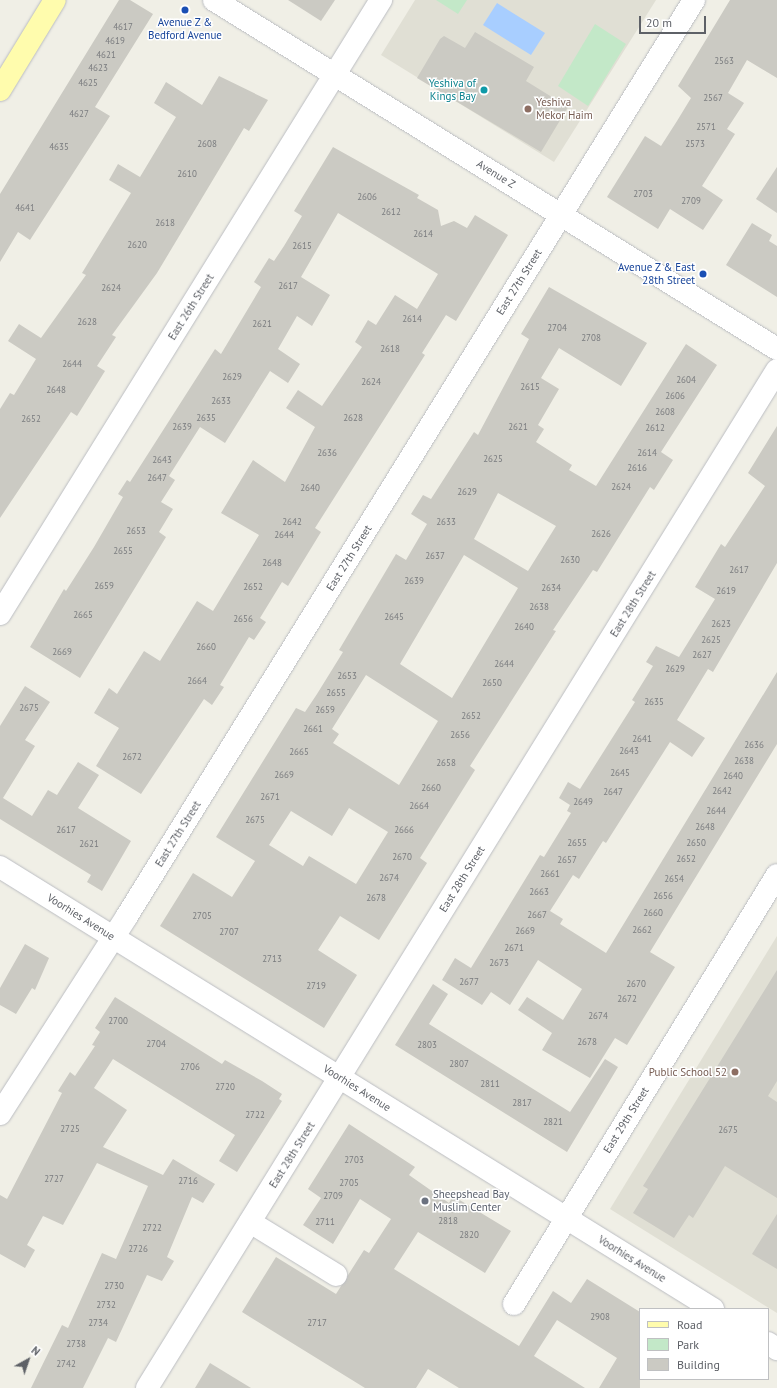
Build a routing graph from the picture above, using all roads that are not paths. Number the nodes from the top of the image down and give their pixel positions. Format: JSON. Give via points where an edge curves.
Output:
{"nodes":[{"id":1,"x":55,"y":0,"type":"edge"},
{"id":2,"x":214,"y":0,"type":"edge"},
{"id":3,"x":381,"y":0,"type":"edge"},
{"id":4,"x":694,"y":0,"type":"edge"},
{"id":5,"x":336,"y":73,"type":"junction"},
{"id":6,"x":0,"y":90,"type":"edge"},
{"id":7,"x":561,"y":214,"type":"junction"},
{"id":8,"x":777,"y":349,"type":"edge"},
{"id":9,"x":777,"y":370,"type":"edge"},
{"id":10,"x":0,"y":614,"type":"edge"},
{"id":11,"x":0,"y":867,"type":"edge"},
{"id":12,"x":777,"y":875,"type":"edge"},
{"id":13,"x":113,"y":937,"type":"junction"},
{"id":14,"x":340,"y":1078,"type":"junction"},
{"id":15,"x":0,"y":1114,"type":"edge"},
{"id":16,"x":566,"y":1218,"type":"junction"},
{"id":17,"x":250,"y":1222,"type":"junction"},
{"id":18,"x":336,"y":1275,"type":"dead end"},
{"id":19,"x":514,"y":1304,"type":"dead end"},
{"id":20,"x":711,"y":1308,"type":"edge"},
{"id":21,"x":147,"y":1388,"type":"edge"}],
"edges":[{"from":1,"to":6,"type":"main road"},
{"from":2,"to":5,"type":"street","name":"Avenue Z"},
{"from":3,"to":5,"type":"street","name":"East 26th Street"},
{"from":4,"to":7,"type":"street","name":"East 27th Street"},
{"from":5,"to":7,"type":"street","name":"Avenue Z"},
{"from":5,"to":10,"type":"street","name":"East 26th Street"},
{"from":7,"to":8,"type":"street","name":"Avenue Z"},
{"from":7,"to":13,"type":"street","name":"East 27th Street"},
{"from":9,"to":14,"type":"street","name":"East 28th Street"},
{"from":11,"to":13,"type":"street","name":"Voorhies Avenue"},
{"from":12,"to":16,"type":"street","name":"East 29th Street"},
{"from":13,"to":14,"type":"street","name":"Voorhies Avenue"},
{"from":13,"to":15,"type":"street","name":"East 27th Street"},
{"from":14,"to":16,"type":"street","name":"Voorhies Avenue"},
{"from":14,"to":17,"type":"street","name":"East 28th Street"},
{"from":16,"to":19,"type":"street","name":"East 29th Street"},
{"from":16,"to":20,"type":"street","name":"Voorhies Avenue"},
{"from":17,"to":18,"type":"street"},
{"from":17,"to":21,"type":"street","name":"East 28th Street"}]}
